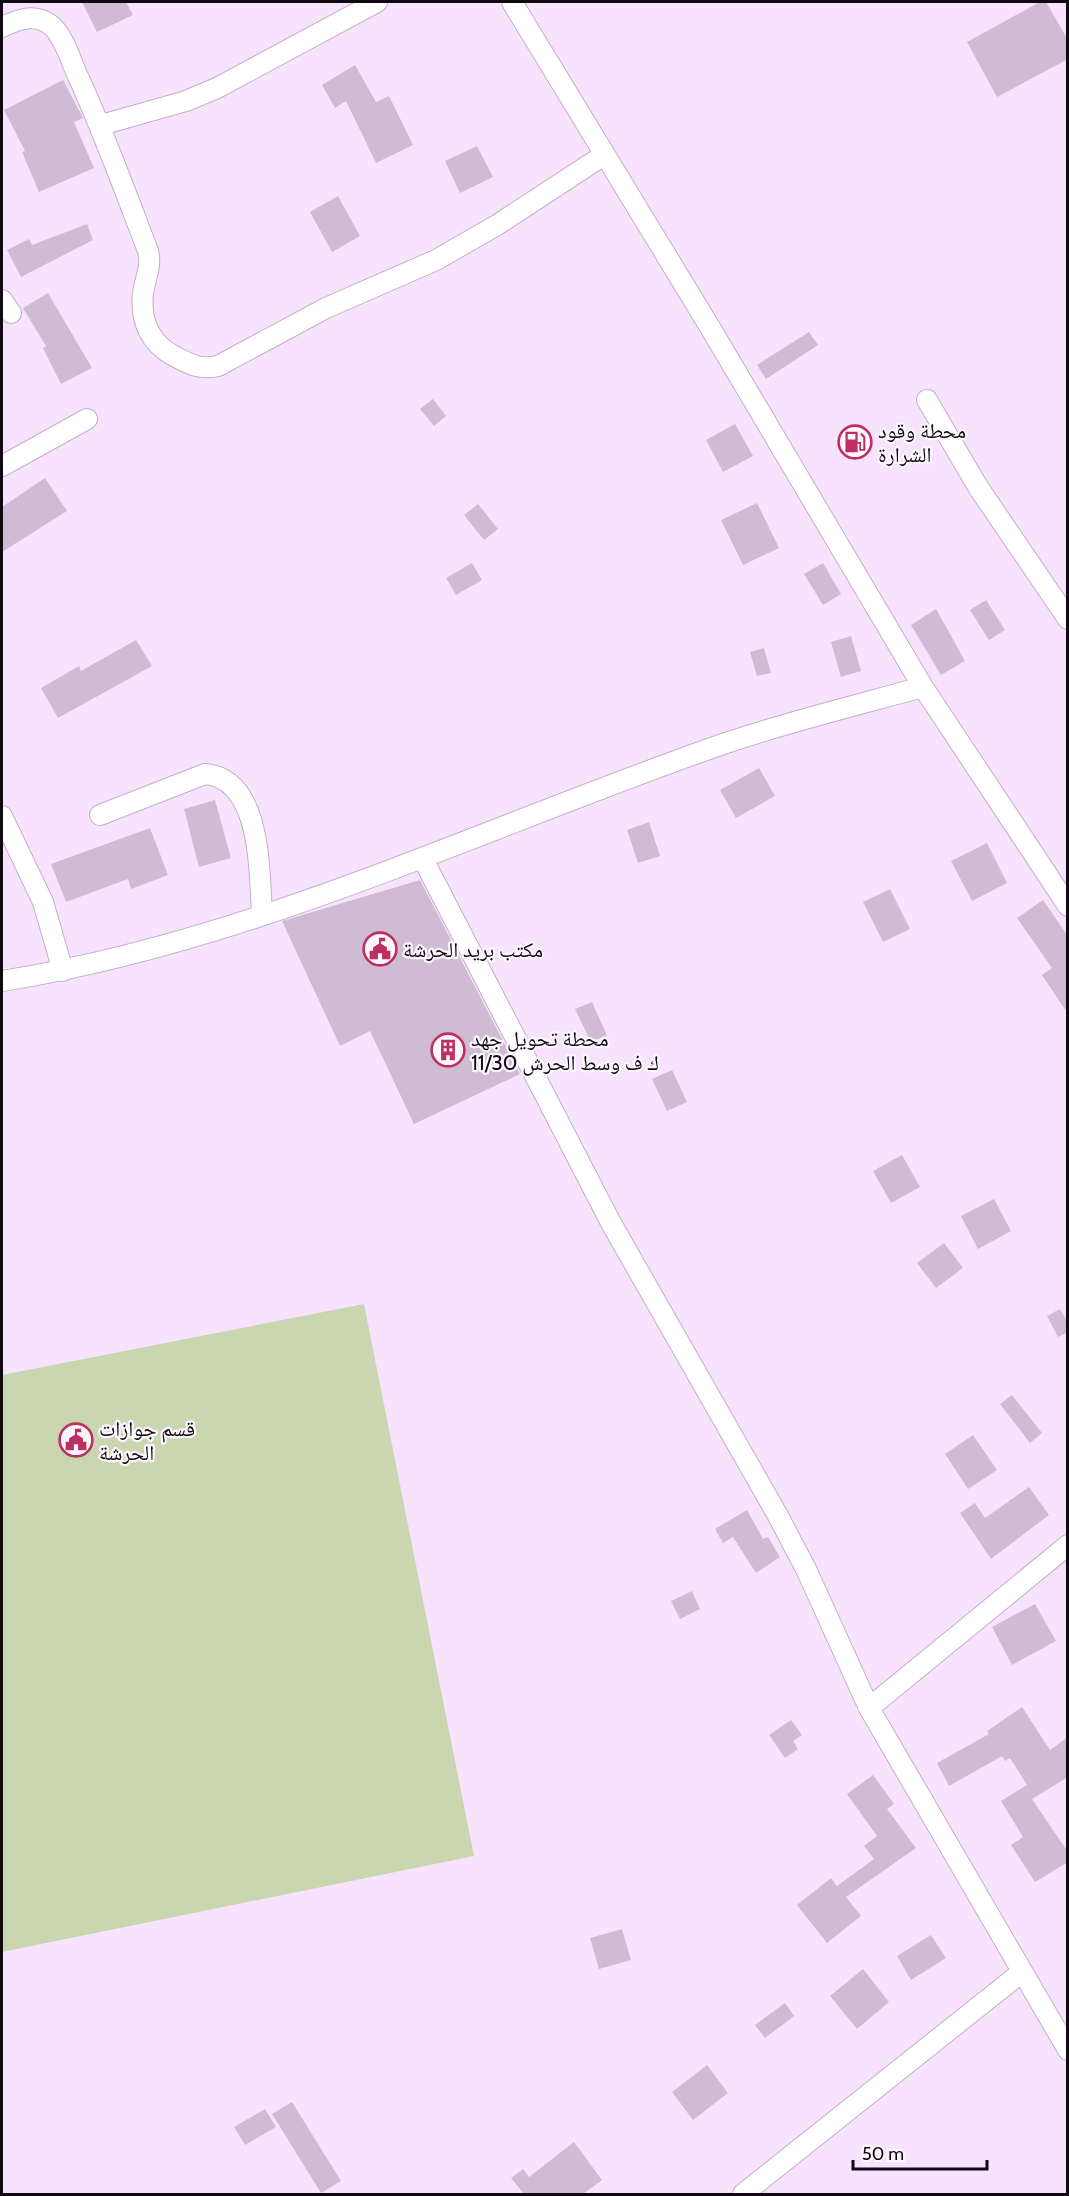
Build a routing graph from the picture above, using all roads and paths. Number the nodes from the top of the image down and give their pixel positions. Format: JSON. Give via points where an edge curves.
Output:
{"nodes":[{"id":1,"x":377,"y":2,"type":"edge"},
{"id":2,"x":512,"y":2,"type":"edge"},
{"id":3,"x":2,"y":27,"type":"edge"},
{"id":4,"x":101,"y":125,"type":"junction"},
{"id":5,"x":604,"y":155,"type":"junction"},
{"id":6,"x":927,"y":400,"type":"dead end"},
{"id":7,"x":87,"y":419,"type":"dead end"},
{"id":8,"x":2,"y":466,"type":"edge"},
{"id":9,"x":1068,"y":619,"type":"edge"},
{"id":10,"x":923,"y":687,"type":"junction"},
{"id":11,"x":100,"y":815,"type":"dead end"},
{"id":12,"x":2,"y":816,"type":"edge"},
{"id":13,"x":423,"y":859,"type":"junction"},
{"id":14,"x":1068,"y":906,"type":"edge"},
{"id":15,"x":262,"y":914,"type":"junction"},
{"id":16,"x":63,"y":971,"type":"junction"},
{"id":17,"x":2,"y":981,"type":"edge"},
{"id":18,"x":1068,"y":1545,"type":"edge"},
{"id":19,"x":869,"y":1708,"type":"junction"},
{"id":20,"x":1022,"y":1972,"type":"junction"},
{"id":21,"x":1068,"y":2050,"type":"edge"},
{"id":22,"x":743,"y":2194,"type":"edge"}],
"edges":[{"from":1,"to":4,"type":"street","via":[[217,87]]},
{"from":2,"to":5,"type":"street"},
{"from":3,"to":4,"type":"street","via":[[24,18],[38,18],[53,27]]},
{"from":4,"to":5,"type":"street","via":[[149,258],[143,295],[147,328],[153,340],[166,351],[205,369],[218,366],[326,308],[435,260]]},
{"from":5,"to":10,"type":"street"},
{"from":6,"to":9,"type":"street","via":[[978,488]]},
{"from":7,"to":8,"type":"street"},
{"from":10,"to":13,"type":"street","via":[[726,743]]},
{"from":10,"to":14,"type":"street"},
{"from":11,"to":15,"type":"street","via":[[205,774],[220,775],[238,792],[252,820]]},
{"from":12,"to":16,"type":"street","via":[[43,902]]},
{"from":13,"to":15,"type":"street"},
{"from":13,"to":19,"type":"street","via":[[611,1222],[806,1569]]},
{"from":15,"to":16,"type":"street"},
{"from":16,"to":17,"type":"street"},
{"from":18,"to":19,"type":"street"},
{"from":19,"to":20,"type":"street"},
{"from":20,"to":21,"type":"street"},
{"from":20,"to":22,"type":"street"}]}
